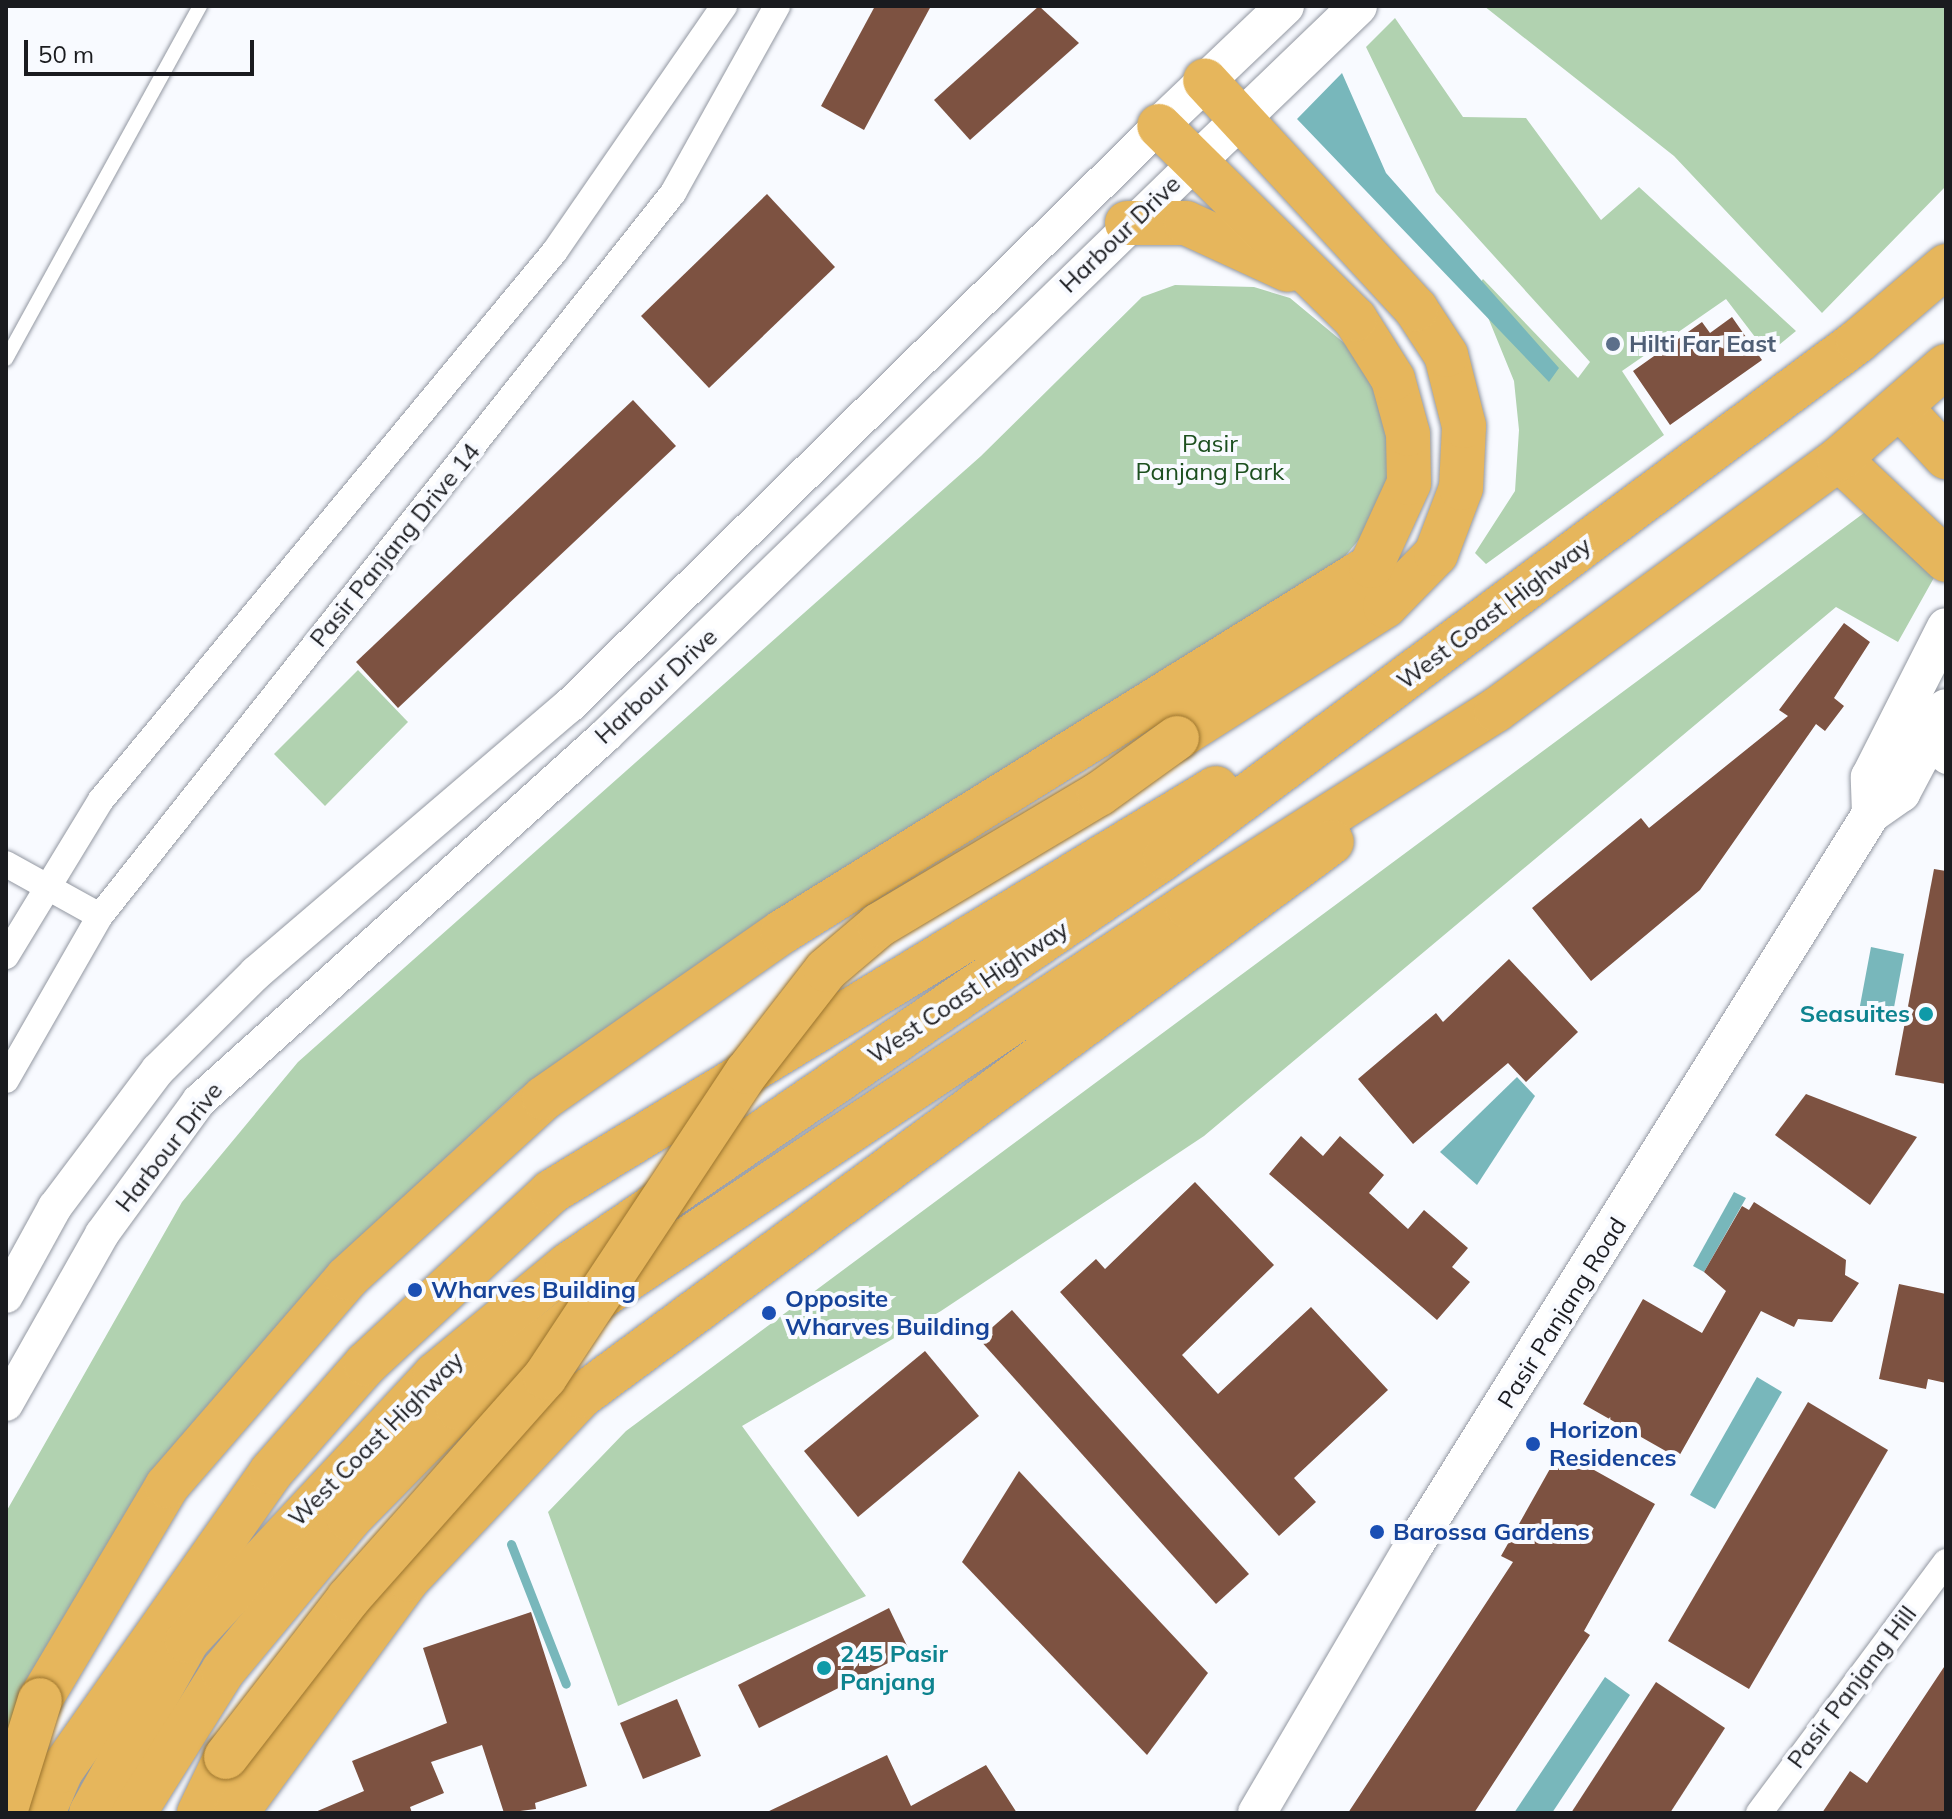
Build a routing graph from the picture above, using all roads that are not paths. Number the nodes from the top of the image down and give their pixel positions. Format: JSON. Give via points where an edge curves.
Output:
{"nodes":[{"id":1,"x":200,"y":6,"type":"edge"},
{"id":2,"x":724,"y":6,"type":"edge"},
{"id":3,"x":777,"y":6,"type":"edge"},
{"id":4,"x":1285,"y":6,"type":"edge"},
{"id":5,"x":1358,"y":6,"type":"edge"},
{"id":6,"x":1205,"y":80,"type":"junction"},
{"id":7,"x":1239,"y":121,"type":"junction"},
{"id":8,"x":1159,"y":126,"type":"junction"},
{"id":9,"x":1193,"y":165,"type":"junction"},
{"id":10,"x":1127,"y":223,"type":"junction"},
{"id":11,"x":1946,"y":266,"type":"edge"},
{"id":12,"x":1323,"y":286,"type":"junction"},
{"id":13,"x":6,"y":359,"type":"edge"},
{"id":14,"x":1946,"y":366,"type":"edge"},
{"id":15,"x":1901,"y":408,"type":"junction"},
{"id":16,"x":1946,"y":457,"type":"edge"},
{"id":17,"x":1839,"y":459,"type":"junction"},
{"id":18,"x":1946,"y":560,"type":"edge"},
{"id":19,"x":1946,"y":627,"type":"edge"},
{"id":20,"x":1449,"y":647,"type":"junction"},
{"id":21,"x":1946,"y":708,"type":"edge"},
{"id":22,"x":1496,"y":710,"type":"junction"},
{"id":23,"x":1167,"y":720,"type":"junction"},
{"id":24,"x":1923,"y":744,"type":"edge"},
{"id":25,"x":6,"y":864,"type":"edge"},
{"id":26,"x":47,"y":887,"type":"junction"},
{"id":27,"x":100,"y":916,"type":"junction"},
{"id":28,"x":6,"y":956,"type":"edge"},
{"id":29,"x":6,"y":1080,"type":"edge"},
{"id":30,"x":6,"y":1296,"type":"edge"},
{"id":31,"x":6,"y":1404,"type":"edge"},
{"id":32,"x":1946,"y":1562,"type":"edge"},
{"id":33,"x":6,"y":1809,"type":"edge"},
{"id":34,"x":43,"y":1813,"type":"edge"},
{"id":35,"x":91,"y":1813,"type":"edge"},
{"id":36,"x":134,"y":1813,"type":"edge"},
{"id":37,"x":199,"y":1813,"type":"edge"},
{"id":38,"x":236,"y":1813,"type":"edge"},
{"id":39,"x":1257,"y":1813,"type":"edge"},
{"id":40,"x":1759,"y":1813,"type":"edge"}],
"edges":[{"from":1,"to":13,"type":"lane"},
{"from":2,"to":26,"type":"street","via":[[555,251],[101,800]]},
{"from":3,"to":27,"type":"street","name":"Pasir Panjang Drive 14","via":[[673,193],[639,239]]},
{"from":4,"to":6,"type":"main road","name":"Harbour Drive"},
{"from":5,"to":7,"type":"main road","name":"Harbour Drive"},
{"from":6,"to":7,"type":"highway"},
{"from":6,"to":8,"type":"main road","name":"Harbour Drive"},
{"from":7,"to":9,"type":"main road","name":"Harbour Drive"},
{"from":7,"to":23,"type":"highway","via":[[1416,309],[1446,355],[1464,426],[1461,488],[1436,554],[1385,606]]},
{"from":8,"to":9,"type":"highway"},
{"from":8,"to":30,"type":"street","name":"Harbour Drive","via":[[569,706],[256,973],[158,1070],[55,1207]]},
{"from":9,"to":10,"type":"street","name":"Harbour Drive"},
{"from":9,"to":12,"type":"highway"},
{"from":10,"to":12,"type":"highway","via":[[1186,223]]},
{"from":10,"to":31,"type":"street","name":"Harbour Drive","via":[[920,434],[606,735],[199,1101],[102,1234]]},
{"from":11,"to":20,"type":"highway","name":"West Coast Highway","via":[[1858,341]]},
{"from":12,"to":23,"type":"highway","via":[[1355,319],[1397,392],[1408,434],[1409,483],[1393,528],[1371,566]]},
{"from":14,"to":15,"type":"highway","name":"West Coast Highway"},
{"from":15,"to":16,"type":"highway"},
{"from":15,"to":17,"type":"highway","name":"West Coast Highway"},
{"from":17,"to":18,"type":"highway"},
{"from":17,"to":22,"type":"highway","name":"West Coast Highway"},
{"from":19,"to":24,"type":"main road","name":"Pasir Panjang Road"},
{"from":20,"to":34,"type":"highway","via":[[551,1192],[366,1364],[271,1472],[61,1771]]},
{"from":20,"to":35,"type":"highway","name":"West Coast Highway","bridge":true,"via":[[1165,857],[568,1265],[435,1375],[323,1488],[187,1641]]},
{"from":21,"to":24,"type":"main road","name":"Pasir Panjang Road"},
{"from":22,"to":36,"type":"highway","name":"West Coast Highway","bridge":true,"via":[[595,1301],[447,1419],[349,1519],[223,1671]]},
{"from":22,"to":38,"type":"highway","via":[[1241,915],[581,1396],[408,1579]]},
{"from":23,"to":33,"type":"highway","bridge":true,"via":[[782,932],[544,1098],[347,1278],[167,1486],[40,1700]]},
{"from":23,"to":37,"type":"highway","bridge":true,"via":[[1099,794],[879,925],[826,970],[747,1072],[545,1377],[348,1599],[226,1757]]},
{"from":24,"to":39,"type":"main road","name":"Pasir Panjang Road","via":[[1870,777],[1871,814],[1413,1547]]},
{"from":25,"to":26,"type":"street"},
{"from":26,"to":27,"type":"street"},
{"from":26,"to":28,"type":"street"},
{"from":27,"to":29,"type":"street","name":"Pasir Panjang Drive 14"},
{"from":32,"to":40,"type":"street","name":"Pasir Panjang Hill"}]}
